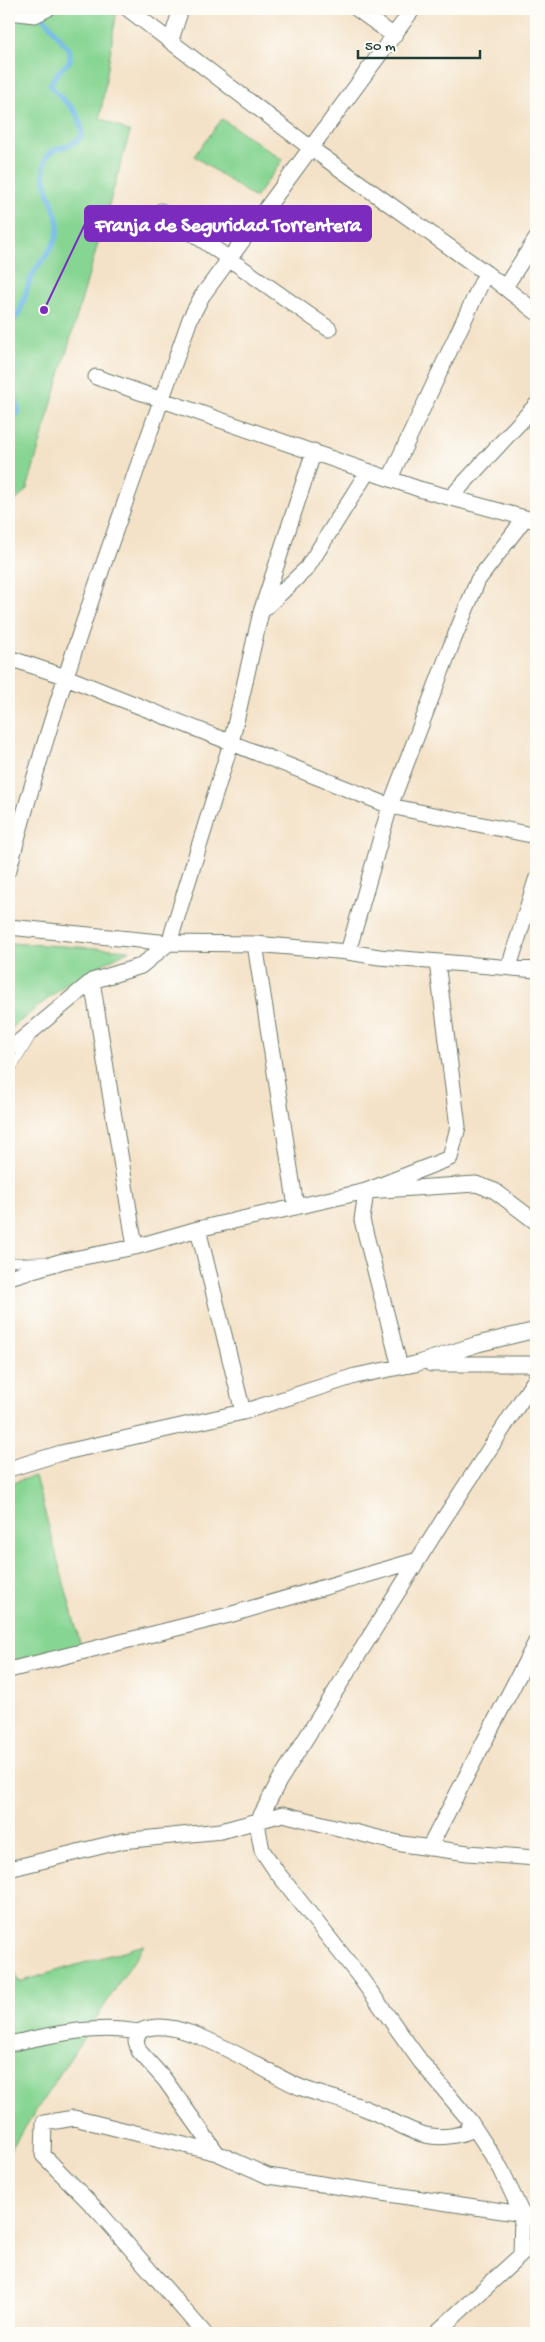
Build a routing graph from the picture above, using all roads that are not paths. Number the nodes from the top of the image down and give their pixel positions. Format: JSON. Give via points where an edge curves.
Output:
{"nodes":[{"id":1,"x":128,"y":9,"type":"edge"},
{"id":2,"x":181,"y":9,"type":"edge"},
{"id":3,"x":357,"y":9,"type":"edge"},
{"id":4,"x":413,"y":9,"type":"edge"},
{"id":5,"x":43,"y":11,"type":"edge"},
{"id":6,"x":9,"y":12,"type":"edge"},
{"id":7,"x":394,"y":36,"type":"junction"},
{"id":8,"x":171,"y":40,"type":"junction"},
{"id":9,"x":312,"y":149,"type":"junction"},
{"id":10,"x":162,"y":210,"type":"dead end"},
{"id":11,"x":536,"y":239,"type":"edge"},
{"id":12,"x":230,"y":259,"type":"junction"},
{"id":13,"x":486,"y":272,"type":"junction"},
{"id":14,"x":505,"y":287,"type":"junction"},
{"id":15,"x":536,"y":312,"type":"edge"},
{"id":16,"x":329,"y":329,"type":"dead end"},
{"id":17,"x":96,"y":377,"type":"dead end"},
{"id":18,"x":162,"y":399,"type":"junction"},
{"id":19,"x":536,"y":405,"type":"edge"},
{"id":20,"x":314,"y":451,"type":"junction"},
{"id":21,"x":368,"y":471,"type":"junction"},
{"id":22,"x":390,"y":478,"type":"junction"},
{"id":23,"x":451,"y":497,"type":"junction"},
{"id":24,"x":531,"y":519,"type":"edge"},
{"id":25,"x":261,"y":612,"type":"junction"},
{"id":26,"x":9,"y":658,"type":"edge"},
{"id":27,"x":66,"y":677,"type":"junction"},
{"id":28,"x":231,"y":743,"type":"junction"},
{"id":29,"x":390,"y":806,"type":"junction"},
{"id":30,"x":536,"y":836,"type":"edge"},
{"id":31,"x":9,"y":869,"type":"edge"},
{"id":32,"x":536,"y":880,"type":"edge"},
{"id":33,"x":9,"y":927,"type":"edge"},
{"id":34,"x":169,"y":943,"type":"junction"},
{"id":35,"x":255,"y":944,"type":"junction"},
{"id":36,"x":348,"y":952,"type":"junction"},
{"id":37,"x":437,"y":962,"type":"junction"},
{"id":38,"x":509,"y":967,"type":"junction"},
{"id":39,"x":536,"y":970,"type":"edge"},
{"id":40,"x":92,"y":980,"type":"junction"},
{"id":41,"x":41,"y":1022,"type":"junction"},
{"id":42,"x":9,"y":1050,"type":"edge"},
{"id":43,"x":9,"y":1074,"type":"edge"},
{"id":44,"x":366,"y":1191,"type":"junction"},
{"id":45,"x":296,"y":1207,"type":"junction"},
{"id":46,"x":536,"y":1222,"type":"edge"},
{"id":47,"x":198,"y":1229,"type":"junction"},
{"id":48,"x":135,"y":1247,"type":"junction"},
{"id":49,"x":63,"y":1261,"type":"junction"},
{"id":50,"x":9,"y":1262,"type":"edge"},
{"id":51,"x":9,"y":1277,"type":"edge"},
{"id":52,"x":536,"y":1330,"type":"edge"},
{"id":53,"x":536,"y":1364,"type":"edge"},
{"id":54,"x":408,"y":1366,"type":"junction"},
{"id":55,"x":536,"y":1378,"type":"edge"},
{"id":56,"x":242,"y":1412,"type":"junction"},
{"id":57,"x":9,"y":1469,"type":"edge"},
{"id":58,"x":418,"y":1560,"type":"junction"},
{"id":59,"x":536,"y":1642,"type":"edge"},
{"id":60,"x":9,"y":1670,"type":"edge"},
{"id":61,"x":257,"y":1822,"type":"junction"},
{"id":62,"x":429,"y":1848,"type":"junction"},
{"id":63,"x":536,"y":1858,"type":"edge"},
{"id":64,"x":9,"y":1869,"type":"edge"},
{"id":65,"x":139,"y":2032,"type":"junction"},
{"id":66,"x":9,"y":2044,"type":"edge"},
{"id":67,"x":470,"y":2121,"type":"junction"},
{"id":68,"x":217,"y":2153,"type":"junction"},
{"id":69,"x":532,"y":2217,"type":"edge"},
{"id":70,"x":204,"y":2333,"type":"edge"},
{"id":71,"x":436,"y":2333,"type":"edge"}],
"edges":[{"from":1,"to":8,"type":"street"},
{"from":2,"to":8,"type":"street"},
{"from":3,"to":7,"type":"street"},
{"from":4,"to":7,"type":"street"},
{"from":5,"to":6,"type":"street"},
{"from":7,"to":9,"type":"street"},
{"from":8,"to":9,"type":"street"},
{"from":9,"to":12,"type":"street"},
{"from":9,"to":13,"type":"street"},
{"from":10,"to":12,"type":"street"},
{"from":11,"to":14,"type":"street"},
{"from":12,"to":16,"type":"street"},
{"from":12,"to":18,"type":"street","via":[[202,296],[190,319]]},
{"from":13,"to":14,"type":"street"},
{"from":13,"to":22,"type":"street"},
{"from":14,"to":15,"type":"street"},
{"from":17,"to":18,"type":"street"},
{"from":18,"to":20,"type":"street"},
{"from":18,"to":27,"type":"street"},
{"from":19,"to":23,"type":"street"},
{"from":20,"to":21,"type":"street"},
{"from":20,"to":25,"type":"street"},
{"from":21,"to":22,"type":"street"},
{"from":21,"to":25,"type":"street","via":[[308,568]]},
{"from":22,"to":23,"type":"street"},
{"from":23,"to":24,"type":"street"},
{"from":24,"to":29,"type":"street","via":[[478,580]]},
{"from":25,"to":28,"type":"street"},
{"from":26,"to":27,"type":"street"},
{"from":27,"to":28,"type":"street"},
{"from":27,"to":31,"type":"street"},
{"from":28,"to":29,"type":"street"},
{"from":28,"to":34,"type":"street"},
{"from":29,"to":30,"type":"street"},
{"from":29,"to":36,"type":"street"},
{"from":32,"to":38,"type":"street"},
{"from":33,"to":34,"type":"street"},
{"from":34,"to":35,"type":"street"},
{"from":34,"to":40,"type":"street","via":[[141,966]]},
{"from":35,"to":36,"type":"street"},
{"from":35,"to":45,"type":"street"},
{"from":36,"to":37,"type":"street"},
{"from":37,"to":38,"type":"street"},
{"from":37,"to":44,"type":"street","via":[[458,1127],[450,1158]]},
{"from":38,"to":39,"type":"street"},
{"from":40,"to":41,"type":"street"},
{"from":40,"to":48,"type":"street"},
{"from":41,"to":42,"type":"street"},
{"from":41,"to":43,"type":"lane"},
{"from":44,"to":45,"type":"street"},
{"from":44,"to":46,"type":"street","via":[[476,1184],[495,1191]]},
{"from":44,"to":54,"type":"street","via":[[362,1220]]},
{"from":45,"to":47,"type":"street"},
{"from":47,"to":48,"type":"street"},
{"from":47,"to":56,"type":"street"},
{"from":48,"to":49,"type":"street"},
{"from":49,"to":50,"type":"lane"},
{"from":49,"to":51,"type":"street"},
{"from":52,"to":54,"type":"street"},
{"from":53,"to":54,"type":"street"},
{"from":54,"to":56,"type":"street","via":[[355,1376]]},
{"from":55,"to":58,"type":"street"},
{"from":56,"to":57,"type":"street","via":[[61,1453]]},
{"from":58,"to":60,"type":"street","via":[[229,1615]]},
{"from":58,"to":61,"type":"street","via":[[279,1781]]},
{"from":59,"to":62,"type":"street"},
{"from":61,"to":62,"type":"street","via":[[283,1814]]},
{"from":61,"to":64,"type":"street","via":[[221,1831],[122,1841]]},
{"from":61,"to":67,"type":"street","via":[[262,1850],[276,1871],[359,1976],[420,2062]]},
{"from":62,"to":63,"type":"street"},
{"from":65,"to":66,"type":"street","via":[[105,2028],[78,2030]]},
{"from":65,"to":67,"type":"street","via":[[146,2027],[196,2035],[302,2088],[365,2108],[435,2138],[467,2132]]},
{"from":65,"to":68,"type":"street","via":[[136,2041],[139,2051],[165,2080]]},
{"from":67,"to":69,"type":"street"},
{"from":68,"to":69,"type":"street","via":[[268,2176]]},
{"from":68,"to":70,"type":"street","via":[[74,2118],[44,2123],[43,2155],[99,2212]]},
{"from":69,"to":71,"type":"street","via":[[522,2255]]}]}
